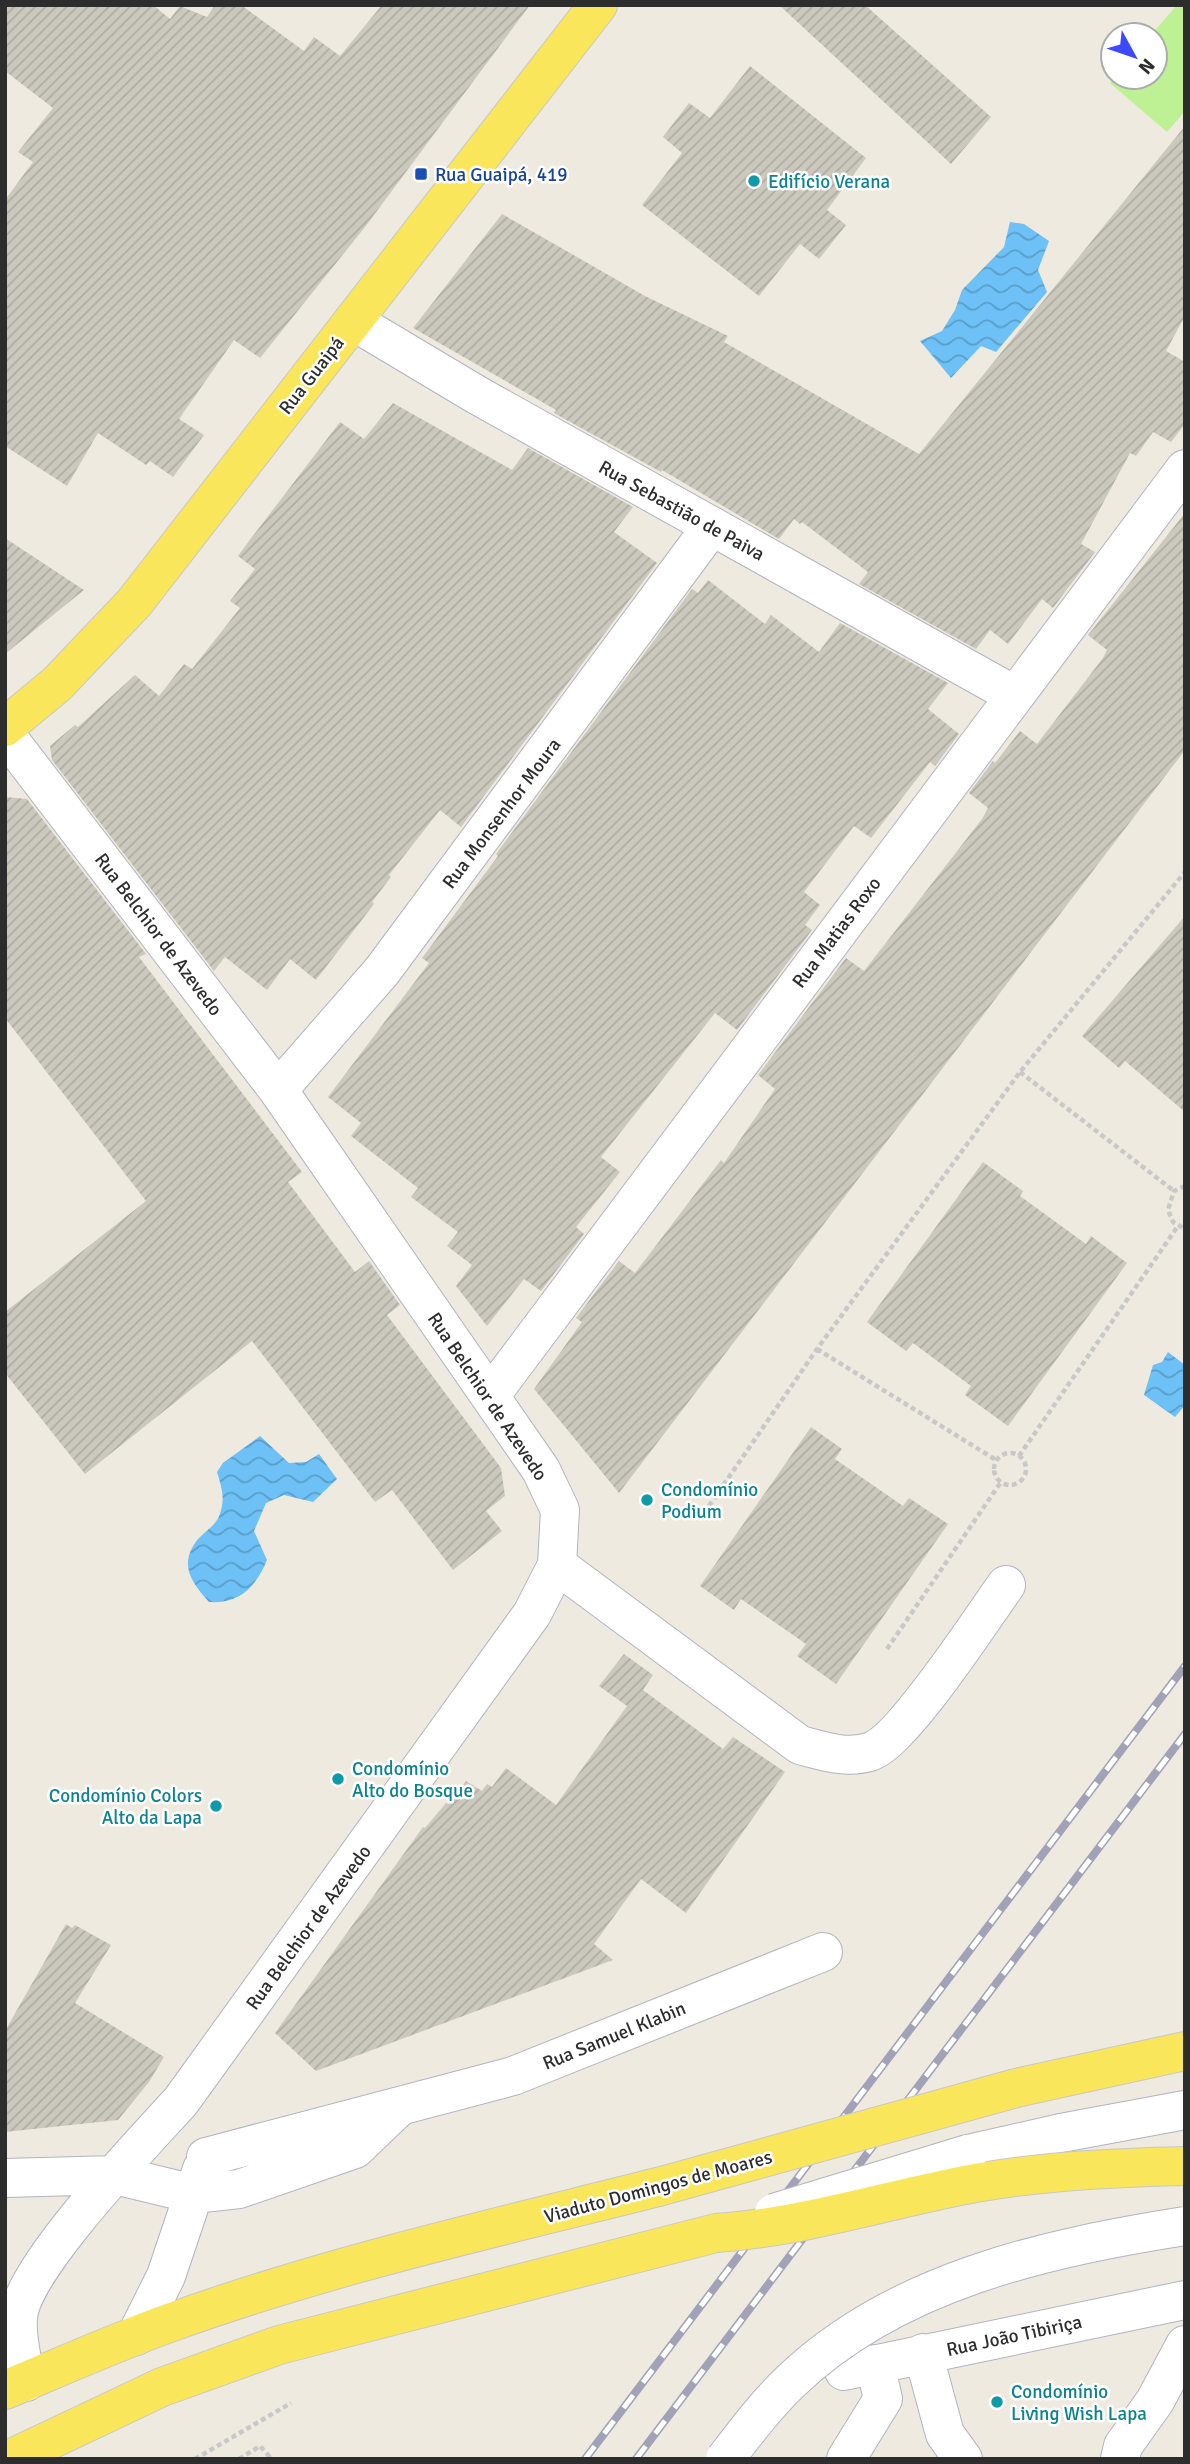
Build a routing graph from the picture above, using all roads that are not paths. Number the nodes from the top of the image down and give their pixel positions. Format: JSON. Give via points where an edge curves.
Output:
{"nodes":[{"id":1,"x":598,"y":5,"type":"edge"},
{"id":2,"x":353,"y":321,"type":"junction"},
{"id":3,"x":1185,"y":469,"type":"edge"},
{"id":4,"x":712,"y":526,"type":"junction"},
{"id":5,"x":1014,"y":695,"type":"junction"},
{"id":6,"x":9,"y":718,"type":"edge"},
{"id":7,"x":278,"y":1090,"type":"junction"},
{"id":8,"x":490,"y":1396,"type":"junction"},
{"id":9,"x":557,"y":1565,"type":"junction"},
{"id":10,"x":1006,"y":1586,"type":"dead end"},
{"id":11,"x":823,"y":1952,"type":"dead end"},
{"id":12,"x":1185,"y":2051,"type":"edge"},
{"id":13,"x":181,"y":2101,"type":"junction"},
{"id":14,"x":401,"y":2105,"type":"junction"},
{"id":15,"x":1185,"y":2110,"type":"edge"},
{"id":16,"x":206,"y":2157,"type":"junction"},
{"id":17,"x":1185,"y":2166,"type":"edge"},
{"id":18,"x":114,"y":2175,"type":"junction"},
{"id":19,"x":5,"y":2178,"type":"edge"},
{"id":20,"x":194,"y":2194,"type":"junction"},
{"id":21,"x":1185,"y":2226,"type":"edge"},
{"id":22,"x":716,"y":2233,"type":"junction"},
{"id":23,"x":1185,"y":2300,"type":"edge"},
{"id":24,"x":136,"y":2336,"type":"junction"},
{"id":25,"x":1185,"y":2345,"type":"edge"},
{"id":26,"x":923,"y":2353,"type":"junction"},
{"id":27,"x":15,"y":2386,"type":"edge"},
{"id":28,"x":10,"y":2459,"type":"edge"},
{"id":29,"x":725,"y":2459,"type":"edge"},
{"id":30,"x":846,"y":2459,"type":"edge"},
{"id":31,"x":963,"y":2459,"type":"edge"},
{"id":32,"x":1120,"y":2459,"type":"edge"}],
"edges":[{"from":1,"to":2,"type":"main road","name":"Rua Guaipá"},
{"from":2,"to":4,"type":"street","name":"Rua Sebastião de Paiva"},
{"from":2,"to":6,"type":"main road","name":"Rua Guaipá","via":[[134,603],[57,684]]},
{"from":3,"to":5,"type":"street","name":"Rua Matias Roxo"},
{"from":4,"to":5,"type":"street","name":"Rua Sebastião de Paiva"},
{"from":4,"to":7,"type":"street","name":"Rua Monsenhor Moura","via":[[382,971]]},
{"from":5,"to":8,"type":"street","name":"Rua Matias Roxo"},
{"from":6,"to":7,"type":"street","name":"Rua Belchior de Azevedo"},
{"from":7,"to":8,"type":"street","name":"Rua Belchior de Azevedo"},
{"from":8,"to":9,"type":"street","name":"Rua Belchior de Azevedo","via":[[541,1470],[559,1510]]},
{"from":9,"to":10,"type":"street","via":[[800,1745],[836,1755],[871,1752],[900,1730]]},
{"from":9,"to":13,"type":"street","name":"Rua Belchior de Azevedo","via":[[533,1614]]},
{"from":11,"to":14,"type":"street","name":"Rua Samuel Klabin","via":[[513,2076]]},
{"from":12,"to":24,"type":"main road","name":"Viaduto Domingos de Moares","bridge":true,"via":[[1016,2088],[379,2258]]},
{"from":13,"to":16,"type":"street","via":[[182,2117],[193,2142]]},
{"from":13,"to":18,"type":"street","name":"Rua Belchior de Azevedo"},
{"from":14,"to":16,"type":"street","name":"Rua Samuel Klabin"},
{"from":14,"to":20,"type":"street","name":"Rua Samuel Klabin","via":[[355,2149],[239,2189]]},
{"from":15,"to":22,"type":"street","bridge":true,"via":[[968,2154]]},
{"from":16,"to":20,"type":"street"},
{"from":17,"to":22,"type":"main road","bridge":true,"via":[[1093,2168],[944,2189],[787,2224]]},
{"from":18,"to":19,"type":"street","name":"Rua Samuel Klabin"},
{"from":18,"to":20,"type":"street","name":"Rua Samuel Klabin"},
{"from":18,"to":27,"type":"street","via":[[23,2293]]},
{"from":20,"to":24,"type":"street","via":[[166,2276]]},
{"from":21,"to":29,"type":"street","bridge":true,"via":[[1108,2238],[1032,2258],[915,2298],[851,2334],[790,2382]]},
{"from":22,"to":28,"type":"main road","via":[[279,2345],[162,2387]]},
{"from":23,"to":26,"type":"street","name":"Rua João Tibiriça"},
{"from":24,"to":27,"type":"main road","name":"Viaduto Domingos de Moares"},
{"from":25,"to":32,"type":"street"},
{"from":26,"to":30,"type":"street","name":"Rua João Tibiriça","via":[[860,2368],[883,2399]]},
{"from":26,"to":31,"type":"street","via":[[945,2434]]}]}
